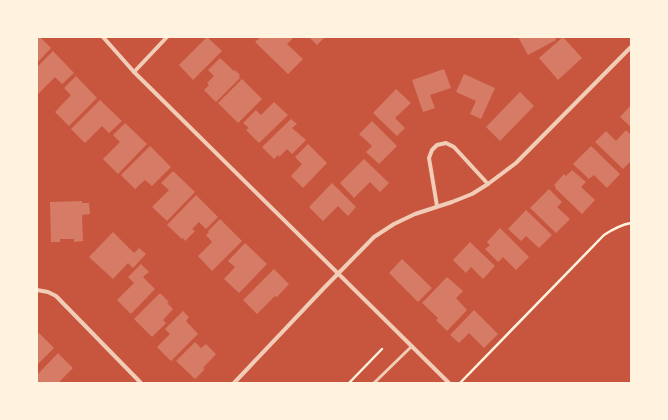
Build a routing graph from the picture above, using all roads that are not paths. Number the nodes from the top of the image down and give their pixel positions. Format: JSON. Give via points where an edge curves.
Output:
{"nodes":[{"id":1,"x":103,"y":37,"type":"edge"},
{"id":2,"x":167,"y":37,"type":"edge"},
{"id":3,"x":631,"y":47,"type":"edge"},
{"id":4,"x":134,"y":72,"type":"junction"},
{"id":5,"x":488,"y":184,"type":"junction"},
{"id":6,"x":437,"y":206,"type":"junction"},
{"id":7,"x":338,"y":273,"type":"junction"},
{"id":8,"x":37,"y":290,"type":"edge"},
{"id":9,"x":412,"y":346,"type":"junction"},
{"id":10,"x":141,"y":383,"type":"edge"},
{"id":11,"x":234,"y":383,"type":"edge"},
{"id":12,"x":374,"y":383,"type":"edge"},
{"id":13,"x":449,"y":383,"type":"edge"}],
"edges":[{"from":1,"to":4,"type":"street"},
{"from":2,"to":4,"type":"street"},
{"from":3,"to":5,"type":"street","via":[[516,163]]},
{"from":4,"to":7,"type":"street"},
{"from":5,"to":6,"type":"street","via":[[463,198]]},
{"from":5,"to":6,"type":"street","via":[[454,147],[446,143],[437,146],[432,150],[430,158]]},
{"from":6,"to":7,"type":"street","via":[[394,224],[374,238]]},
{"from":7,"to":9,"type":"street"},
{"from":7,"to":11,"type":"street"},
{"from":8,"to":10,"type":"street","via":[[48,292],[59,299]]},
{"from":9,"to":12,"type":"lane"},
{"from":9,"to":13,"type":"street"}]}
